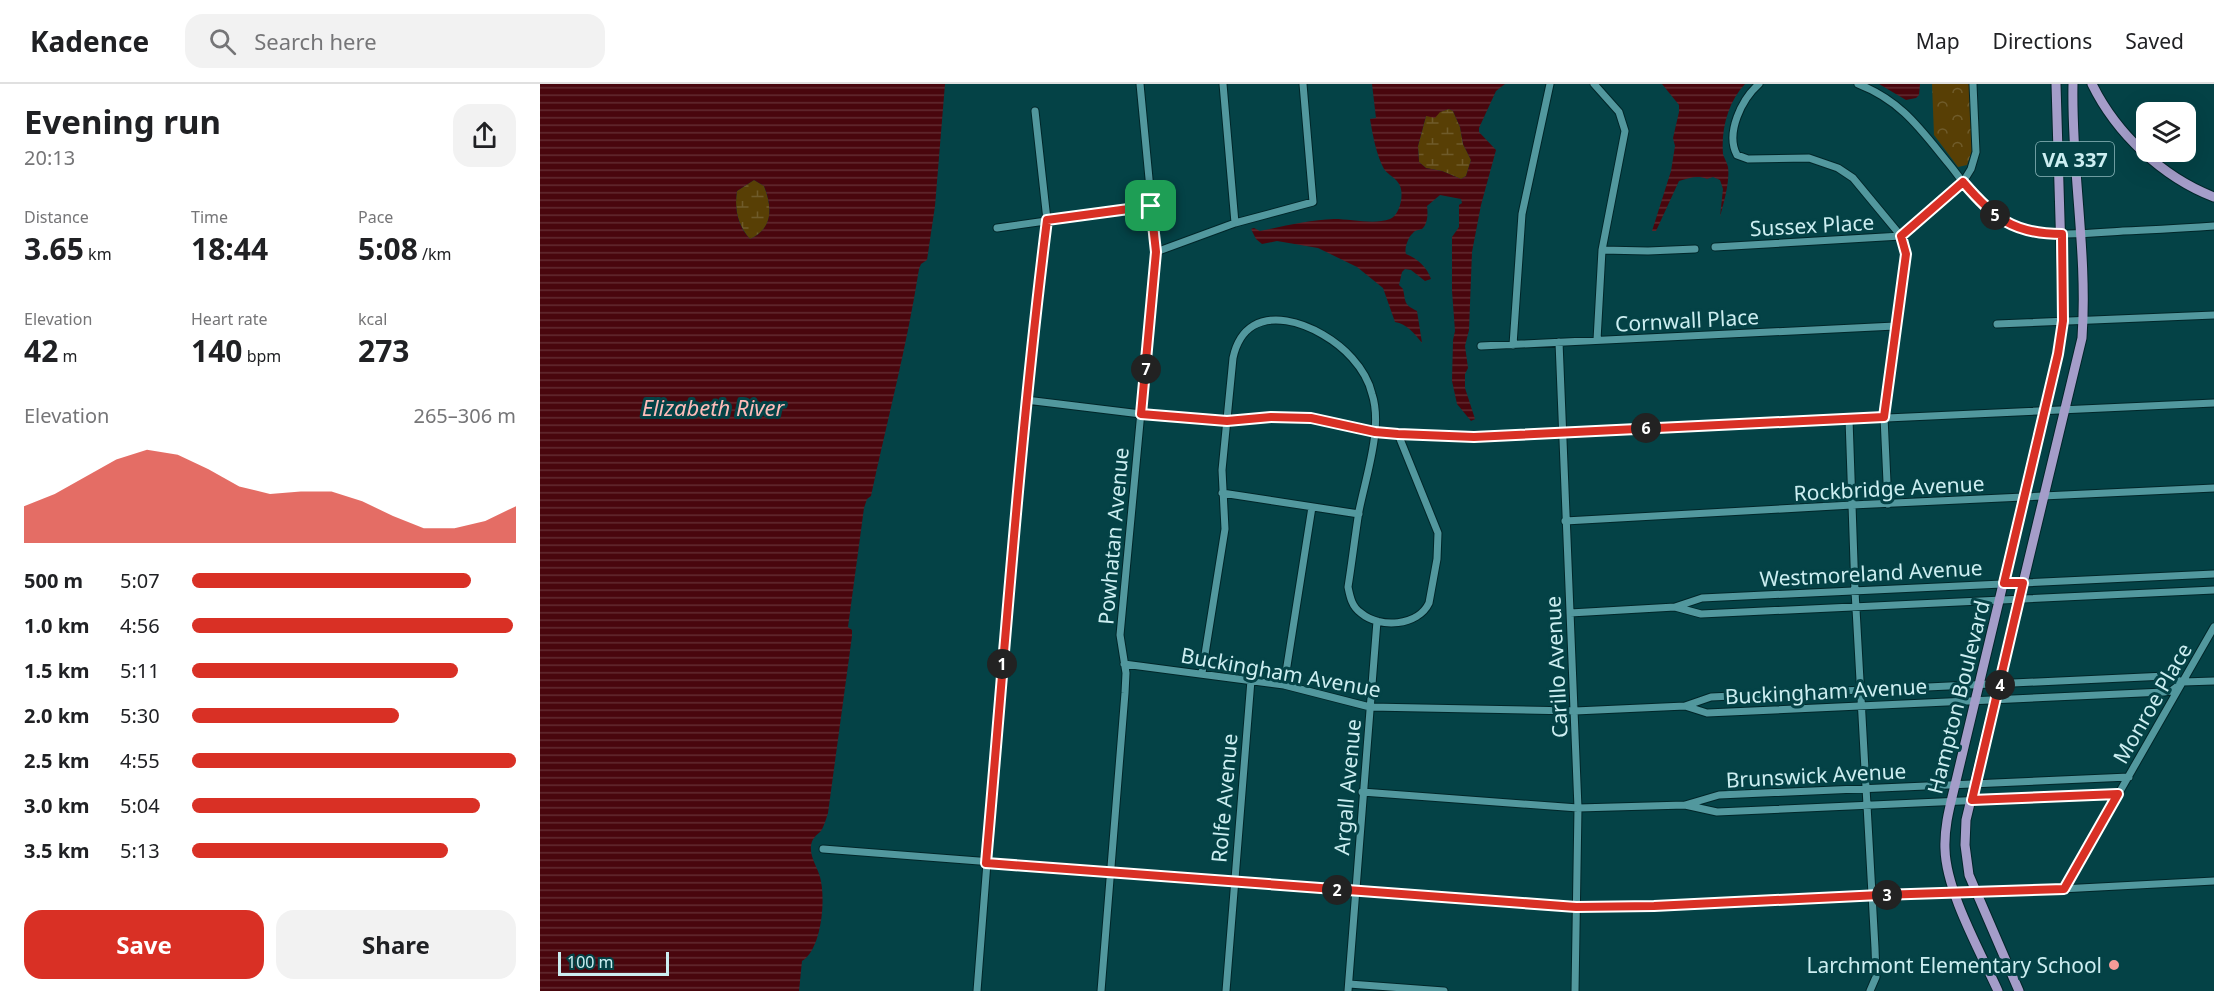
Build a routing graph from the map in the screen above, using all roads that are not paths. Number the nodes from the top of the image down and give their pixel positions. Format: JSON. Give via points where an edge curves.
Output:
{"nodes":[{"id":1,"x":1140,"y":84,"type":"edge"},
{"id":2,"x":1223,"y":84,"type":"edge"},
{"id":3,"x":1303,"y":84,"type":"edge"},
{"id":4,"x":1550,"y":84,"type":"edge"},
{"id":5,"x":1594,"y":84,"type":"edge"},
{"id":6,"x":1759,"y":84,"type":"edge"},
{"id":7,"x":1858,"y":84,"type":"edge"},
{"id":8,"x":1972,"y":84,"type":"edge"},
{"id":9,"x":2056,"y":84,"type":"edge"},
{"id":10,"x":2073,"y":84,"type":"edge"},
{"id":11,"x":2092,"y":84,"type":"edge"},
{"id":12,"x":1035,"y":111,"type":"dead end"},
{"id":13,"x":1963,"y":182,"type":"junction"},
{"id":14,"x":2214,"y":197,"type":"edge"},
{"id":15,"x":1151,"y":206,"type":"junction"},
{"id":16,"x":1047,"y":220,"type":"junction"},
{"id":17,"x":1235,"y":223,"type":"junction"},
{"id":18,"x":2214,"y":226,"type":"edge"},
{"id":19,"x":997,"y":228,"type":"dead end"},
{"id":20,"x":2062,"y":234,"type":"junction"},
{"id":21,"x":2081,"y":234,"type":"junction"},
{"id":22,"x":1901,"y":236,"type":"junction"},
{"id":23,"x":1715,"y":247,"type":"dead end"},
{"id":24,"x":1695,"y":249,"type":"dead end"},
{"id":25,"x":1602,"y":250,"type":"junction"},
{"id":26,"x":1156,"y":252,"type":"junction"},
{"id":27,"x":2214,"y":315,"type":"edge"},
{"id":28,"x":2083,"y":320,"type":"junction"},
{"id":29,"x":2063,"y":321,"type":"junction"},
{"id":30,"x":1997,"y":324,"type":"dead end"},
{"id":31,"x":1895,"y":326,"type":"junction"},
{"id":32,"x":1597,"y":340,"type":"junction"},
{"id":33,"x":1559,"y":342,"type":"junction"},
{"id":34,"x":1513,"y":345,"type":"junction"},
{"id":35,"x":1480,"y":346,"type":"dead end"},
{"id":36,"x":1026,"y":400,"type":"junction"},
{"id":37,"x":2214,"y":403,"type":"edge"},
{"id":38,"x":2065,"y":409,"type":"junction"},
{"id":39,"x":2045,"y":410,"type":"junction"},
{"id":40,"x":1141,"y":414,"type":"junction"},
{"id":41,"x":1884,"y":417,"type":"junction"},
{"id":42,"x":1850,"y":419,"type":"junction"},
{"id":43,"x":1227,"y":421,"type":"junction"},
{"id":44,"x":1562,"y":431,"type":"junction"},
{"id":45,"x":1375,"y":432,"type":"junction"},
{"id":46,"x":1398,"y":434,"type":"junction"},
{"id":47,"x":2214,"y":488,"type":"edge"},
{"id":48,"x":1222,"y":493,"type":"junction"},
{"id":49,"x":2044,"y":496,"type":"junction"},
{"id":50,"x":2023,"y":498,"type":"junction"},
{"id":51,"x":1888,"y":504,"type":"junction"},
{"id":52,"x":1852,"y":505,"type":"junction"},
{"id":53,"x":1312,"y":507,"type":"junction"},
{"id":54,"x":1359,"y":514,"type":"junction"},
{"id":55,"x":1565,"y":521,"type":"junction"},
{"id":56,"x":2214,"y":574,"type":"edge"},
{"id":57,"x":2004,"y":583,"type":"junction"},
{"id":58,"x":2023,"y":583,"type":"junction"},
{"id":59,"x":2214,"y":590,"type":"edge"},
{"id":60,"x":1855,"y":591,"type":"junction"},
{"id":61,"x":2019,"y":600,"type":"junction"},
{"id":62,"x":1999,"y":602,"type":"junction"},
{"id":63,"x":1675,"y":607,"type":"junction"},
{"id":64,"x":1856,"y":607,"type":"junction"},
{"id":65,"x":1570,"y":613,"type":"junction"},
{"id":66,"x":1377,"y":621,"type":"junction"},
{"id":67,"x":2214,"y":627,"type":"edge"},
{"id":68,"x":1124,"y":664,"type":"junction"},
{"id":69,"x":1202,"y":673,"type":"junction"},
{"id":70,"x":1251,"y":681,"type":"junction"},
{"id":71,"x":2214,"y":681,"type":"edge"},
{"id":72,"x":2183,"y":682,"type":"junction"},
{"id":73,"x":2000,"y":683,"type":"junction"},
{"id":74,"x":1979,"y":684,"type":"junction"},
{"id":75,"x":1284,"y":685,"type":"junction"},
{"id":76,"x":1860,"y":689,"type":"junction"},
{"id":77,"x":1995,"y":700,"type":"junction"},
{"id":78,"x":1975,"y":701,"type":"junction"},
{"id":79,"x":1685,"y":706,"type":"junction"},
{"id":80,"x":1861,"y":706,"type":"junction"},
{"id":81,"x":1370,"y":707,"type":"junction"},
{"id":82,"x":1575,"y":711,"type":"junction"},
{"id":83,"x":2129,"y":777,"type":"junction"},
{"id":84,"x":1975,"y":784,"type":"junction"},
{"id":85,"x":1954,"y":785,"type":"junction"},
{"id":86,"x":1864,"y":789,"type":"junction"},
{"id":87,"x":1362,"y":792,"type":"junction"},
{"id":88,"x":2118,"y":794,"type":"junction"},
{"id":89,"x":1972,"y":800,"type":"junction"},
{"id":90,"x":1951,"y":801,"type":"junction"},
{"id":91,"x":1685,"y":805,"type":"junction"},
{"id":92,"x":1865,"y":805,"type":"junction"},
{"id":93,"x":1578,"y":808,"type":"junction"},
{"id":94,"x":823,"y":849,"type":"dead end"},
{"id":95,"x":986,"y":863,"type":"junction"},
{"id":96,"x":1111,"y":872,"type":"junction"},
{"id":97,"x":2214,"y":881,"type":"edge"},
{"id":98,"x":1234,"y":882,"type":"junction"},
{"id":99,"x":2064,"y":889,"type":"junction"},
{"id":100,"x":1355,"y":892,"type":"junction"},
{"id":101,"x":1954,"y":892,"type":"junction"},
{"id":102,"x":1975,"y":893,"type":"junction"},
{"id":103,"x":1871,"y":896,"type":"junction"},
{"id":104,"x":1576,"y":907,"type":"junction"},
{"id":105,"x":1348,"y":987,"type":"edge"},
{"id":106,"x":977,"y":991,"type":"edge"},
{"id":107,"x":1101,"y":991,"type":"edge"},
{"id":108,"x":1226,"y":991,"type":"edge"},
{"id":109,"x":1444,"y":991,"type":"edge"},
{"id":110,"x":1575,"y":991,"type":"edge"},
{"id":111,"x":1864,"y":991,"type":"edge"},
{"id":112,"x":1870,"y":991,"type":"edge"},
{"id":113,"x":1998,"y":991,"type":"edge"},
{"id":114,"x":2019,"y":991,"type":"edge"}],
"edges":[{"from":1,"to":15,"type":"street","name":"Powhatan Avenue"},
{"from":2,"to":17,"type":"street"},
{"from":3,"to":17,"type":"street","via":[[1313,202]]},
{"from":4,"to":34,"type":"street","via":[[1522,214]]},
{"from":5,"to":25,"type":"street","via":[[1619,112],[1625,130]]},
{"from":6,"to":22,"type":"street","via":[[1739,111],[1733,145],[1737,155],[1809,158],[1839,168],[1853,178]]},
{"from":7,"to":13,"type":"street","via":[[1907,113]]},
{"from":8,"to":13,"type":"street","via":[[1976,152]]},
{"from":9,"to":20,"type":"main road","name":"Hampton Boulevard","number":"VA 337"},
{"from":10,"to":21,"type":"main road","name":"Hampton Boulevard","number":"VA 337"},
{"from":11,"to":14,"type":"main road","via":[[2121,129],[2140,149],[2182,181]]},
{"from":12,"to":16,"type":"street"},
{"from":13,"to":20,"type":"street","via":[[1992,214],[2008,224]]},
{"from":13,"to":22,"type":"street","name":"Sussex Place"},
{"from":15,"to":16,"type":"street"},
{"from":15,"to":26,"type":"street","name":"Powhatan Avenue"},
{"from":16,"to":19,"type":"street"},
{"from":16,"to":36,"type":"street"},
{"from":17,"to":26,"type":"street"},
{"from":18,"to":21,"type":"street"},
{"from":20,"to":21,"type":"street"},
{"from":20,"to":29,"type":"main road","name":"Hampton Boulevard","number":"VA 337"},
{"from":21,"to":28,"type":"main road","name":"Hampton Boulevard","number":"VA 337"},
{"from":22,"to":23,"type":"street","name":"Sussex Place"},
{"from":22,"to":31,"type":"street","via":[[1906,254]]},
{"from":24,"to":25,"type":"street"},
{"from":25,"to":32,"type":"street"},
{"from":26,"to":40,"type":"street","name":"Powhatan Avenue"},
{"from":27,"to":28,"type":"street"},
{"from":28,"to":29,"type":"street"},
{"from":28,"to":38,"type":"main road","name":"Hampton Boulevard","number":"VA 337"},
{"from":29,"to":30,"type":"street"},
{"from":29,"to":39,"type":"main road","name":"Hampton Boulevard","number":"VA 337"},
{"from":31,"to":32,"type":"street","name":"Cornwall Place"},
{"from":31,"to":41,"type":"street"},
{"from":32,"to":33,"type":"street","name":"Cornwall Place"},
{"from":33,"to":34,"type":"street","name":"Cornwall Place"},
{"from":33,"to":44,"type":"street","name":"Carillo Avenue"},
{"from":34,"to":35,"type":"street","name":"Cornwall Place"},
{"from":36,"to":40,"type":"street"},
{"from":36,"to":95,"type":"street"},
{"from":37,"to":38,"type":"street"},
{"from":38,"to":39,"type":"street"},
{"from":38,"to":49,"type":"main road","name":"Hampton Boulevard","number":"VA 337"},
{"from":39,"to":41,"type":"street"},
{"from":39,"to":50,"type":"main road","name":"Hampton Boulevard","number":"VA 337"},
{"from":40,"to":43,"type":"street"},
{"from":40,"to":68,"type":"street","name":"Powhatan Avenue","via":[[1120,635]]},
{"from":41,"to":42,"type":"street"},
{"from":41,"to":51,"type":"street"},
{"from":42,"to":44,"type":"street"},
{"from":42,"to":52,"type":"street"},
{"from":43,"to":45,"type":"street","via":[[1311,418]]},
{"from":43,"to":45,"type":"street","via":[[1233,358],[1239,340],[1248,328],[1281,320],[1324,334],[1352,357],[1373,394]]},
{"from":43,"to":48,"type":"street"},
{"from":44,"to":46,"type":"street","via":[[1474,437]]},
{"from":44,"to":55,"type":"street","name":"Carillo Avenue"},
{"from":45,"to":46,"type":"street"},
{"from":45,"to":54,"type":"street"},
{"from":46,"to":66,"type":"street","via":[[1438,532],[1437,559],[1429,603],[1422,614],[1400,622]]},
{"from":47,"to":49,"type":"street","name":"Rockbridge Avenue"},
{"from":48,"to":53,"type":"street"},
{"from":48,"to":69,"type":"street","via":[[1225,529]]},
{"from":49,"to":50,"type":"street","name":"Rockbridge Avenue"},
{"from":49,"to":58,"type":"main road","name":"Hampton Boulevard","number":"VA 337"},
{"from":50,"to":51,"type":"street","name":"Rockbridge Avenue"},
{"from":50,"to":57,"type":"main road","name":"Hampton Boulevard","number":"VA 337"},
{"from":51,"to":52,"type":"street","name":"Rockbridge Avenue"},
{"from":52,"to":55,"type":"street","name":"Rockbridge Avenue"},
{"from":52,"to":60,"type":"street"},
{"from":53,"to":54,"type":"street"},
{"from":53,"to":75,"type":"street"},
{"from":54,"to":66,"type":"street","via":[[1348,588],[1350,599],[1361,614]]},
{"from":55,"to":65,"type":"street","name":"Carillo Avenue"},
{"from":56,"to":58,"type":"street","name":"Westmoreland Avenue"},
{"from":57,"to":58,"type":"street","name":"Westmoreland Avenue"},
{"from":57,"to":60,"type":"street","name":"Westmoreland Avenue"},
{"from":57,"to":62,"type":"main road","name":"Hampton Boulevard","number":"VA 337"},
{"from":58,"to":61,"type":"main road","name":"Hampton Boulevard","number":"VA 337"},
{"from":59,"to":61,"type":"street","name":"Westmoreland Avenue"},
{"from":60,"to":63,"type":"street","name":"Westmoreland Avenue","via":[[1702,598]]},
{"from":60,"to":64,"type":"street"},
{"from":61,"to":62,"type":"street","name":"Westmoreland Avenue"},
{"from":61,"to":73,"type":"main road","name":"Hampton Boulevard","number":"VA 337"},
{"from":62,"to":64,"type":"street","name":"Westmoreland Avenue"},
{"from":62,"to":74,"type":"main road","name":"Hampton Boulevard","number":"VA 337"},
{"from":63,"to":64,"type":"street","name":"Westmoreland Avenue","via":[[1701,614]]},
{"from":63,"to":65,"type":"street","name":"Westmoreland Avenue"},
{"from":64,"to":76,"type":"street"},
{"from":65,"to":82,"type":"street","name":"Carillo Avenue"},
{"from":66,"to":81,"type":"street","name":"Argall Avenue"},
{"from":67,"to":72,"type":"street","name":"Monroe Place"},
{"from":68,"to":69,"type":"street","name":"Buckingham Avenue"},
{"from":68,"to":96,"type":"street","name":"Powhatan Avenue"},
{"from":69,"to":70,"type":"street","name":"Buckingham Avenue"},
{"from":70,"to":75,"type":"street","name":"Buckingham Avenue"},
{"from":70,"to":98,"type":"street","name":"Rolfe Avenue"},
{"from":71,"to":72,"type":"street","name":"Buckingham Avenue"},
{"from":72,"to":73,"type":"street","name":"Buckingham Avenue","via":[[2166,676]]},
{"from":72,"to":77,"type":"street","name":"Buckingham Avenue","via":[[2164,692]]},
{"from":72,"to":83,"type":"street","name":"Monroe Place"},
{"from":73,"to":74,"type":"street","name":"Buckingham Avenue"},
{"from":73,"to":77,"type":"main road","name":"Hampton Boulevard","number":"VA 337"},
{"from":74,"to":76,"type":"street","name":"Buckingham Avenue"},
{"from":74,"to":78,"type":"main road","name":"Hampton Boulevard","number":"VA 337"},
{"from":75,"to":81,"type":"street","name":"Buckingham Avenue"},
{"from":76,"to":79,"type":"street","name":"Buckingham Avenue","via":[[1711,696]]},
{"from":76,"to":80,"type":"street"},
{"from":77,"to":78,"type":"street","name":"Buckingham Avenue"},
{"from":77,"to":84,"type":"main road","name":"Hampton Boulevard","number":"VA 337"},
{"from":78,"to":80,"type":"street","name":"Buckingham Avenue"},
{"from":78,"to":85,"type":"main road","name":"Hampton Boulevard","number":"VA 337"},
{"from":79,"to":80,"type":"street","name":"Buckingham Avenue","via":[[1707,713]]},
{"from":79,"to":82,"type":"street","name":"Buckingham Avenue"},
{"from":80,"to":86,"type":"street"},
{"from":81,"to":82,"type":"street","name":"Buckingham Avenue"},
{"from":81,"to":87,"type":"street","name":"Argall Avenue"},
{"from":82,"to":93,"type":"street","name":"Carillo Avenue"},
{"from":83,"to":84,"type":"street","name":"Brunswick Avenue"},
{"from":83,"to":88,"type":"street","name":"Monroe Place"},
{"from":84,"to":85,"type":"street","name":"Brunswick Avenue"},
{"from":84,"to":89,"type":"main road","name":"Hampton Boulevard","number":"VA 337"},
{"from":85,"to":86,"type":"street","name":"Brunswick Avenue"},
{"from":85,"to":90,"type":"main road","name":"Hampton Boulevard","number":"VA 337"},
{"from":86,"to":91,"type":"street","name":"Brunswick Avenue","via":[[1719,795]]},
{"from":86,"to":92,"type":"street"},
{"from":87,"to":93,"type":"street","name":"Brunswick Avenue"},
{"from":87,"to":100,"type":"street","name":"Argall Avenue"},
{"from":88,"to":89,"type":"street","name":"Brunswick Avenue"},
{"from":88,"to":99,"type":"street","name":"Monroe Place"},
{"from":89,"to":90,"type":"street","name":"Brunswick Avenue"},
{"from":89,"to":102,"type":"main road","name":"Hampton Boulevard","number":"VA 337","via":[[1965,845]]},
{"from":90,"to":92,"type":"street","name":"Brunswick Avenue"},
{"from":90,"to":101,"type":"main road","name":"Hampton Boulevard","number":"VA 337","via":[[1945,851]]},
{"from":91,"to":92,"type":"street","name":"Brunswick Avenue","via":[[1716,812]]},
{"from":91,"to":93,"type":"street","name":"Brunswick Avenue"},
{"from":92,"to":103,"type":"street"},
{"from":93,"to":104,"type":"street","name":"Carillo Avenue"},
{"from":94,"to":95,"type":"street"},
{"from":95,"to":96,"type":"street"},
{"from":95,"to":106,"type":"street"},
{"from":96,"to":98,"type":"street"},
{"from":96,"to":107,"type":"street","name":"Powhatan Avenue"},
{"from":97,"to":99,"type":"street"},
{"from":98,"to":100,"type":"street"},
{"from":98,"to":108,"type":"street","name":"Rolfe Avenue"},
{"from":99,"to":102,"type":"street"},
{"from":100,"to":104,"type":"street"},
{"from":100,"to":105,"type":"street","name":"Argall Avenue"},
{"from":101,"to":102,"type":"street"},
{"from":101,"to":103,"type":"street"},
{"from":101,"to":113,"type":"main road","name":"Hampton Boulevard","number":"VA 337"},
{"from":102,"to":114,"type":"main road","name":"Hampton Boulevard","number":"VA 337"},
{"from":103,"to":104,"type":"street"},
{"from":103,"to":112,"type":"street","via":[[1876,977]]},
{"from":104,"to":110,"type":"street","name":"Carillo Avenue"},
{"from":105,"to":109,"type":"street"},
{"from":111,"to":112,"type":"street"}]}
